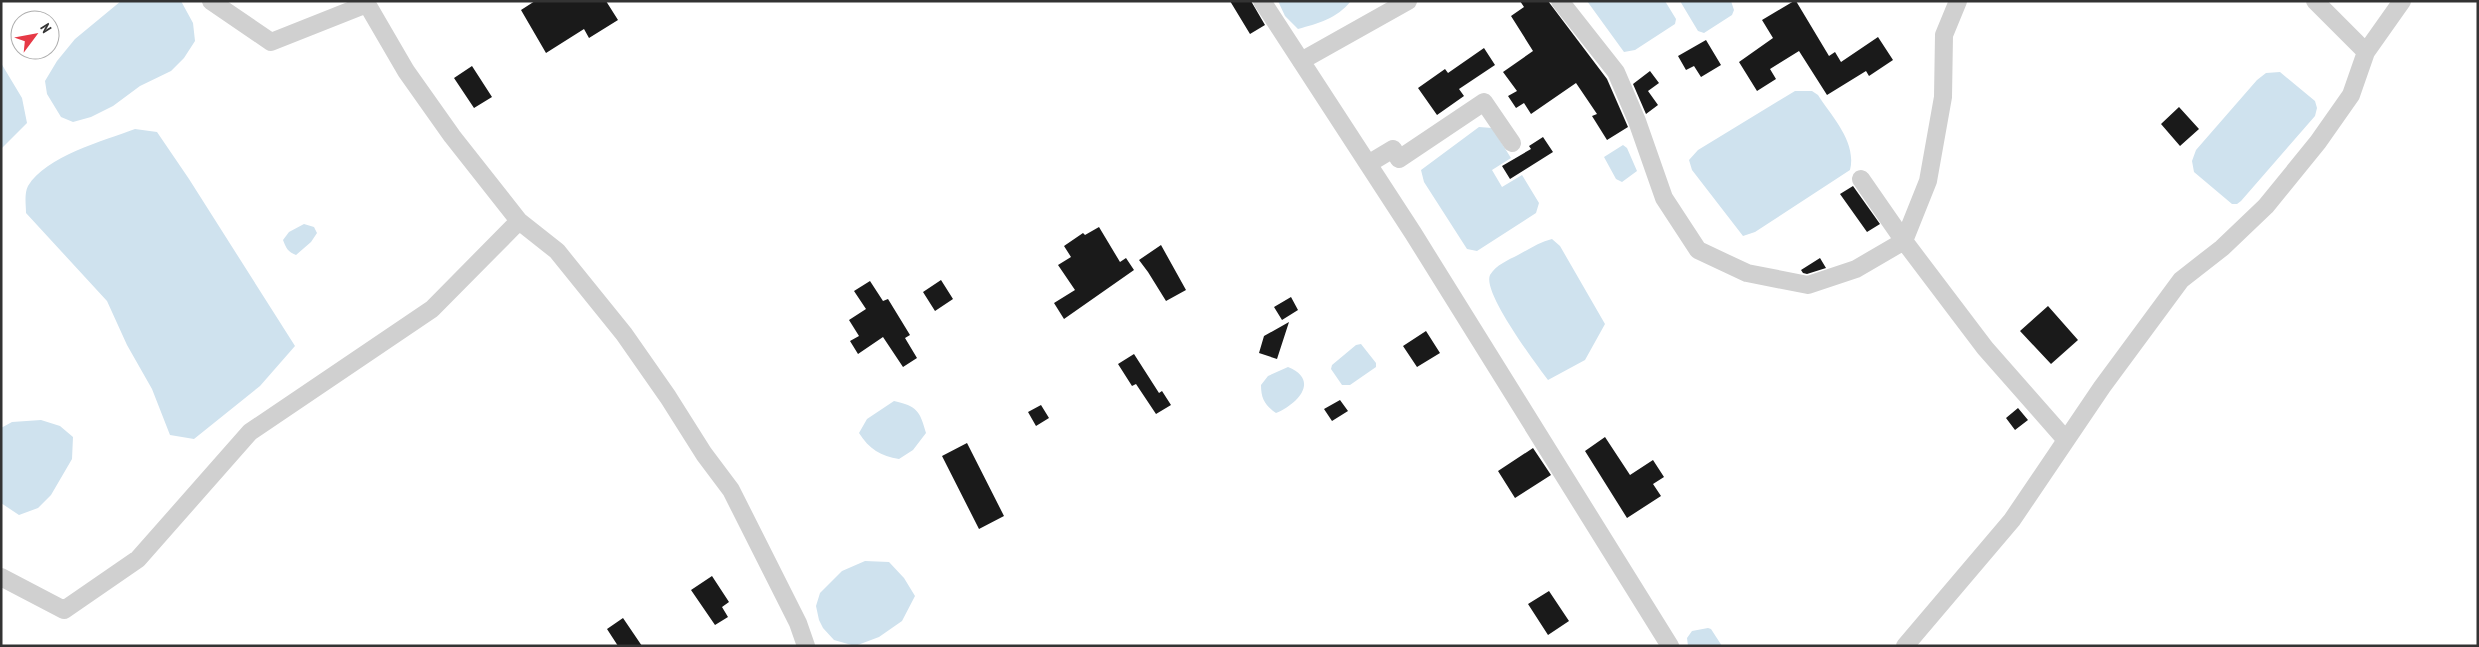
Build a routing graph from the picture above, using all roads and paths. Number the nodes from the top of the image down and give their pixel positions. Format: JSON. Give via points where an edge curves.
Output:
{"nodes":[{"id":1,"x":211,"y":1,"type":"edge"},
{"id":2,"x":1262,"y":1,"type":"edge"},
{"id":3,"x":1408,"y":1,"type":"edge"},
{"id":4,"x":1560,"y":1,"type":"edge"},
{"id":5,"x":1958,"y":1,"type":"edge"},
{"id":6,"x":2316,"y":1,"type":"edge"},
{"id":7,"x":2402,"y":1,"type":"edge"},
{"id":8,"x":367,"y":3,"type":"edge"},
{"id":9,"x":2366,"y":52,"type":"junction"},
{"id":10,"x":1301,"y":61,"type":"junction"},
{"id":11,"x":1512,"y":143,"type":"dead end"},
{"id":12,"x":1368,"y":164,"type":"junction"},
{"id":13,"x":1861,"y":179,"type":"dead end"},
{"id":14,"x":519,"y":220,"type":"junction"},
{"id":15,"x":1904,"y":241,"type":"junction"},
{"id":16,"x":2066,"y":440,"type":"junction"},
{"id":17,"x":1,"y":576,"type":"edge"},
{"id":18,"x":806,"y":646,"type":"edge"},
{"id":19,"x":1670,"y":646,"type":"edge"},
{"id":20,"x":1905,"y":646,"type":"edge"}],
"edges":[{"from":1,"to":8,"type":"street","via":[[271,42]]},
{"from":2,"to":10,"type":"street"},
{"from":3,"to":10,"type":"street"},
{"from":4,"to":15,"type":"street","via":[[1616,72],[1664,198],[1698,250],[1747,273],[1808,285],[1856,269]]},
{"from":5,"to":15,"type":"street","via":[[1944,35],[1943,97],[1928,181]]},
{"from":6,"to":9,"type":"street"},
{"from":7,"to":9,"type":"street"},
{"from":8,"to":14,"type":"street","via":[[406,71],[452,136]]},
{"from":9,"to":16,"type":"street","via":[[2351,95],[2318,142],[2266,206],[2222,248],[2181,280]]},
{"from":10,"to":12,"type":"street"},
{"from":11,"to":12,"type":"street","via":[[1484,102],[1399,159],[1392,149]]},
{"from":12,"to":19,"type":"street"},
{"from":13,"to":15,"type":"street"},
{"from":14,"to":17,"type":"street","via":[[432,309],[250,432],[138,559],[64,610]]},
{"from":14,"to":18,"type":"street","via":[[557,250],[624,334],[731,490],[798,623]]},
{"from":15,"to":16,"type":"street","via":[[1985,348]]},
{"from":16,"to":20,"type":"street","via":[[2012,520]]}]}
